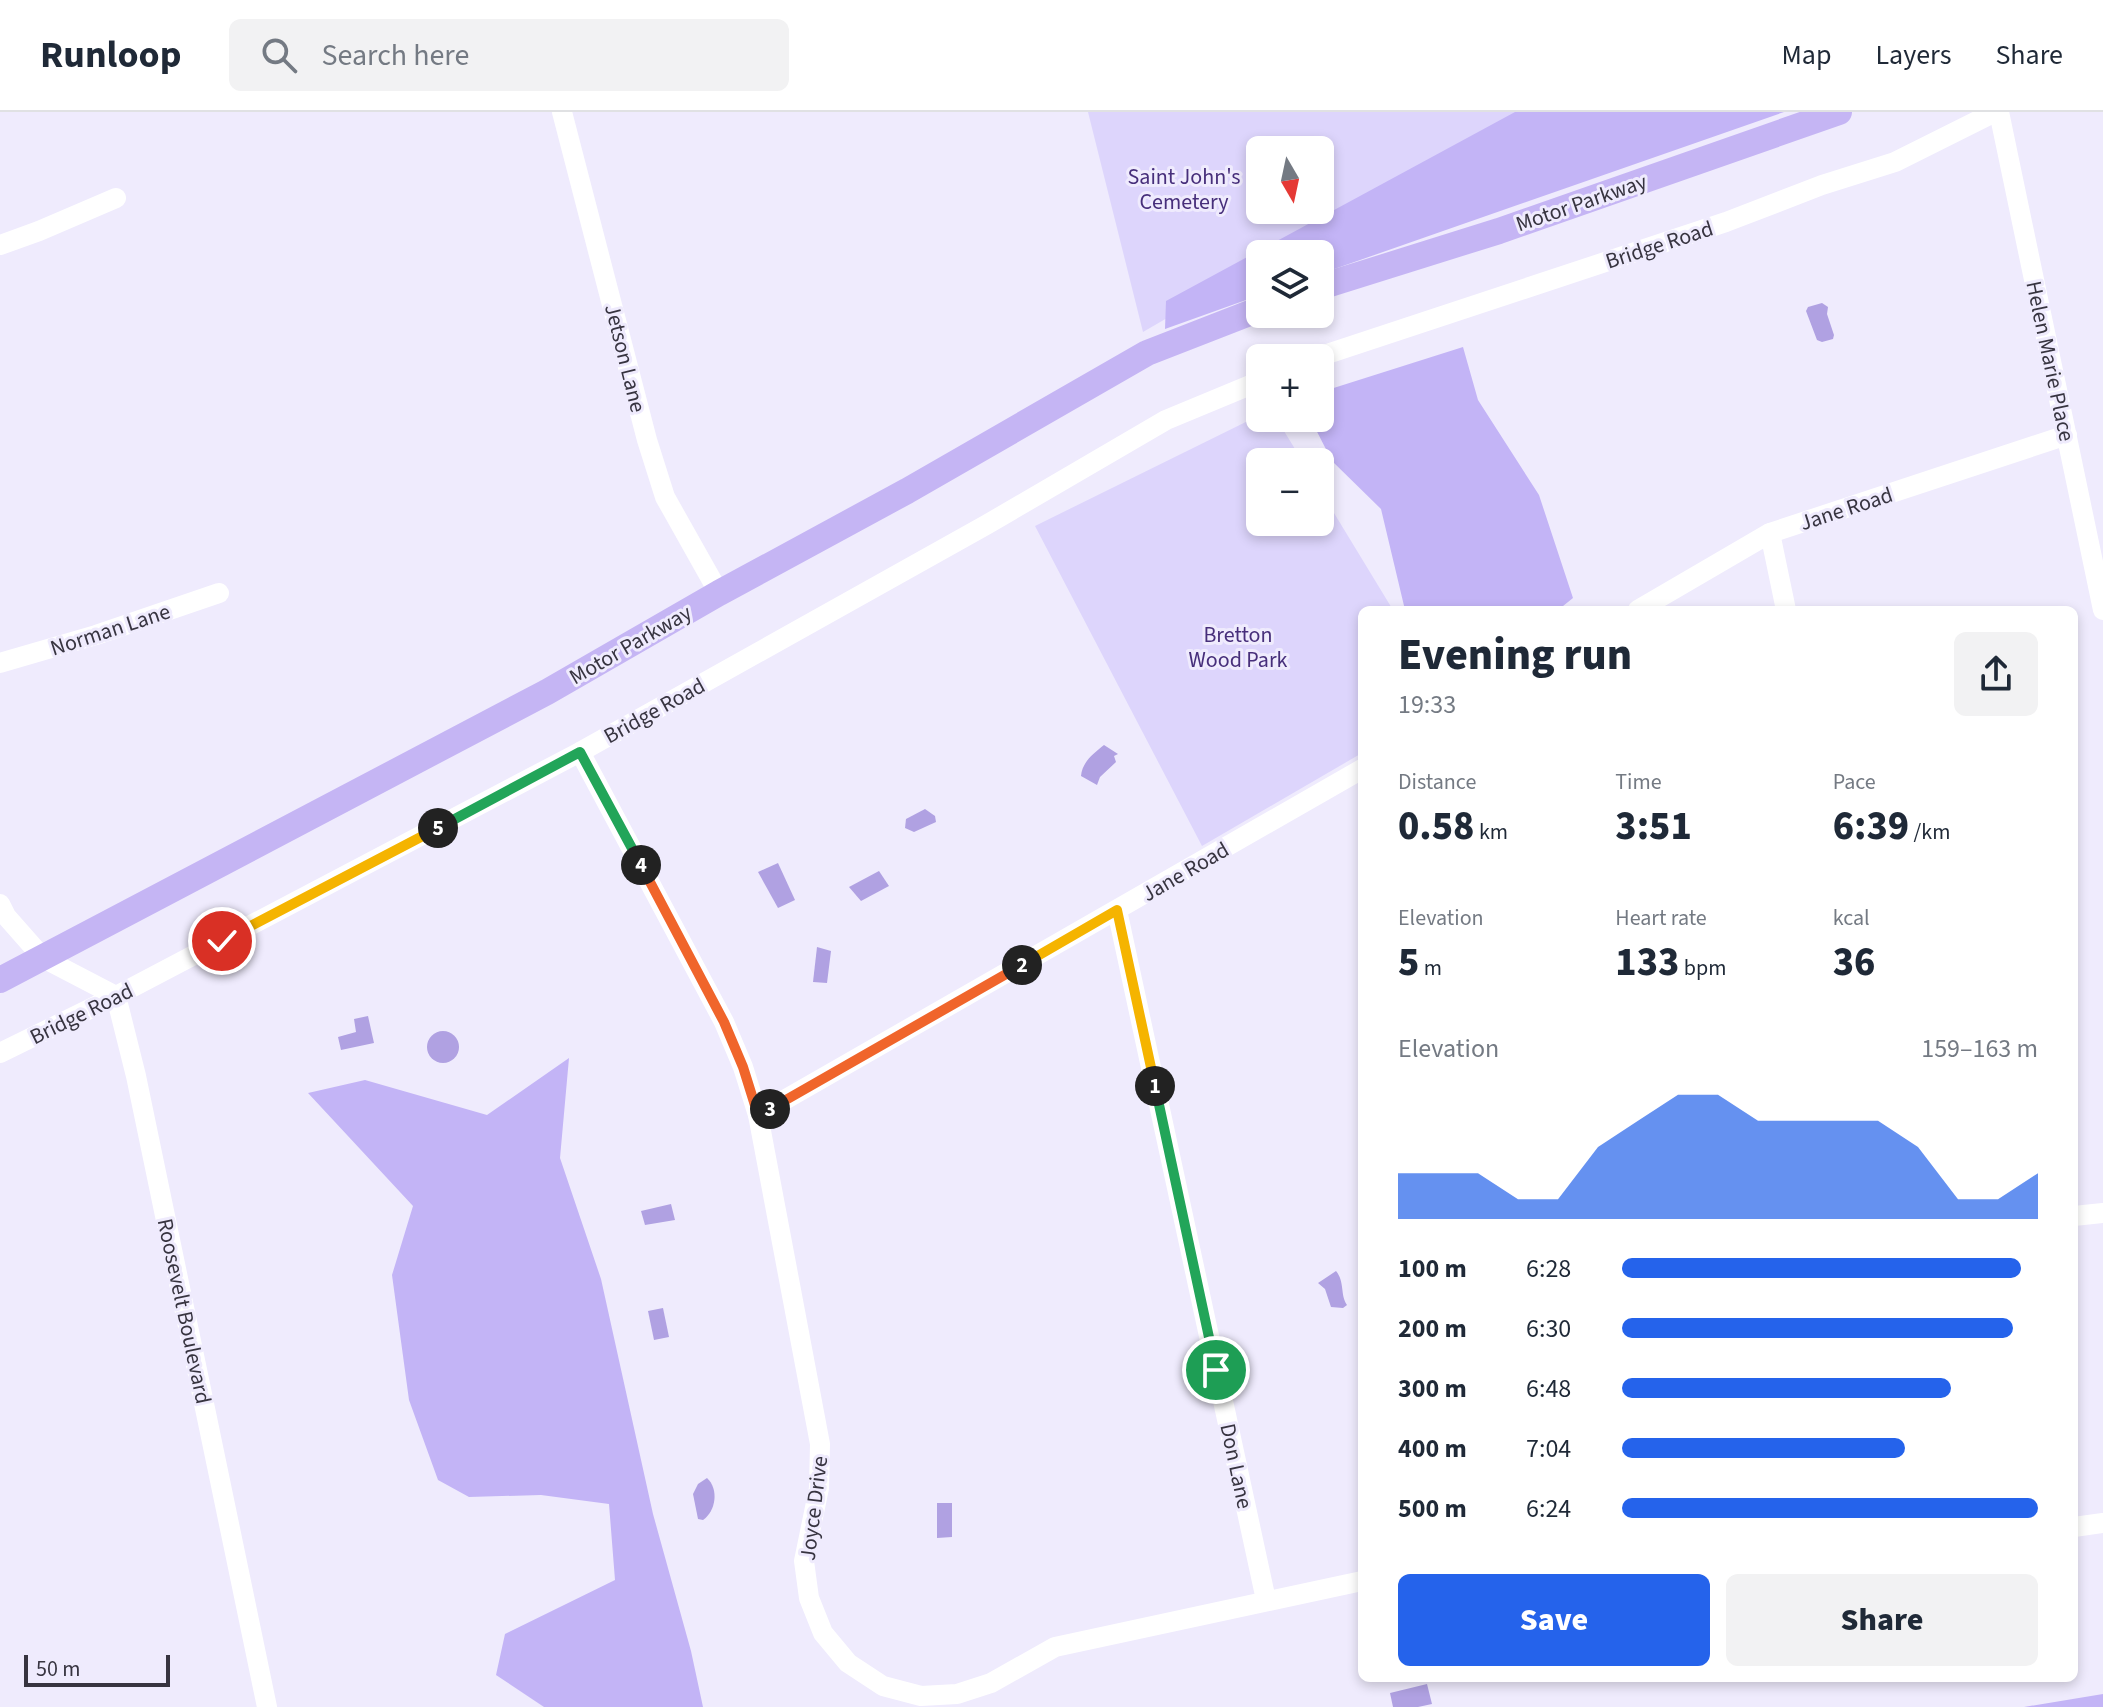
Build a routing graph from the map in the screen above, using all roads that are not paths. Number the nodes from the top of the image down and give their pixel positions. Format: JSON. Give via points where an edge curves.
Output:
{"nodes":[{"id":1,"x":562,"y":112,"type":"edge"},
{"id":2,"x":1839,"y":112,"type":"edge"},
{"id":3,"x":1997,"y":112,"type":"edge"},
{"id":4,"x":116,"y":198,"type":"dead end"},
{"id":5,"x":0,"y":245,"type":"edge"},
{"id":6,"x":1334,"y":283,"type":"edge"},
{"id":7,"x":1246,"y":314,"type":"edge"},
{"id":8,"x":1334,"y":352,"type":"edge"},
{"id":9,"x":1246,"y":387,"type":"edge"},
{"id":10,"x":2067,"y":435,"type":"junction"},
{"id":11,"x":1770,"y":533,"type":"junction"},
{"id":12,"x":219,"y":593,"type":"dead end"},
{"id":13,"x":719,"y":593,"type":"junction"},
{"id":14,"x":1645,"y":606,"type":"edge"},
{"id":15,"x":1785,"y":606,"type":"edge"},
{"id":16,"x":2103,"y":610,"type":"edge"},
{"id":17,"x":0,"y":663,"type":"edge"},
{"id":18,"x":580,"y":752,"type":"junction"},
{"id":19,"x":1358,"y":771,"type":"edge"},
{"id":20,"x":0,"y":904,"type":"edge"},
{"id":21,"x":1117,"y":910,"type":"junction"},
{"id":22,"x":43,"y":958,"type":"junction"},
{"id":23,"x":0,"y":980,"type":"edge"},
{"id":24,"x":116,"y":996,"type":"junction"},
{"id":25,"x":0,"y":1053,"type":"edge"},
{"id":26,"x":758,"y":1115,"type":"junction"},
{"id":27,"x":2103,"y":1213,"type":"edge"},
{"id":28,"x":2078,"y":1216,"type":"edge"},
{"id":29,"x":2103,"y":1523,"type":"edge"},
{"id":30,"x":2078,"y":1526,"type":"edge"},
{"id":31,"x":1358,"y":1582,"type":"edge"},
{"id":32,"x":1266,"y":1600,"type":"junction"},
{"id":33,"x":267,"y":1707,"type":"edge"}],
"edges":[{"from":1,"to":13,"type":"street","name":"Jetson Lane","via":[[665,497]]},
{"from":2,"to":6,"type":"main road","name":"Motor Parkway"},
{"from":3,"to":8,"type":"street","name":"Bridge Road","via":[[1895,162]]},
{"from":3,"to":10,"type":"street","name":"Helen Marie Place"},
{"from":4,"to":5,"type":"street"},
{"from":7,"to":13,"type":"main road","name":"Motor Parkway","via":[[1147,353]]},
{"from":9,"to":18,"type":"street","name":"Bridge Road","via":[[1166,420]]},
{"from":10,"to":11,"type":"street","name":"Jane Road"},
{"from":10,"to":16,"type":"street","name":"Helen Marie Place"},
{"from":11,"to":14,"type":"street","name":"Jane Road"},
{"from":11,"to":15,"type":"street"},
{"from":12,"to":17,"type":"street","name":"Norman Lane"},
{"from":13,"to":22,"type":"main road","name":"Motor Parkway","via":[[547,692]]},
{"from":18,"to":24,"type":"street","name":"Bridge Road"},
{"from":18,"to":26,"type":"street","name":"Joyce Drive","via":[[724,1022]]},
{"from":19,"to":21,"type":"street","name":"Jane Road"},
{"from":20,"to":22,"type":"street"},
{"from":21,"to":26,"type":"street","name":"Jane Road"},
{"from":21,"to":32,"type":"street","name":"Don Lane"},
{"from":22,"to":23,"type":"main road","name":"Motor Parkway"},
{"from":22,"to":24,"type":"street"},
{"from":24,"to":25,"type":"street","name":"Bridge Road"},
{"from":24,"to":33,"type":"street","name":"Roosevelt Boulevard"},
{"from":26,"to":32,"type":"street","name":"Joyce Drive","via":[[820,1444],[819,1488],[804,1561],[809,1598],[823,1633],[848,1663],[883,1686],[921,1696],[957,1694],[991,1683],[1055,1647]]},
{"from":27,"to":28,"type":"street"},
{"from":29,"to":30,"type":"street"},
{"from":31,"to":32,"type":"street","name":"Joyce Drive"}]}
